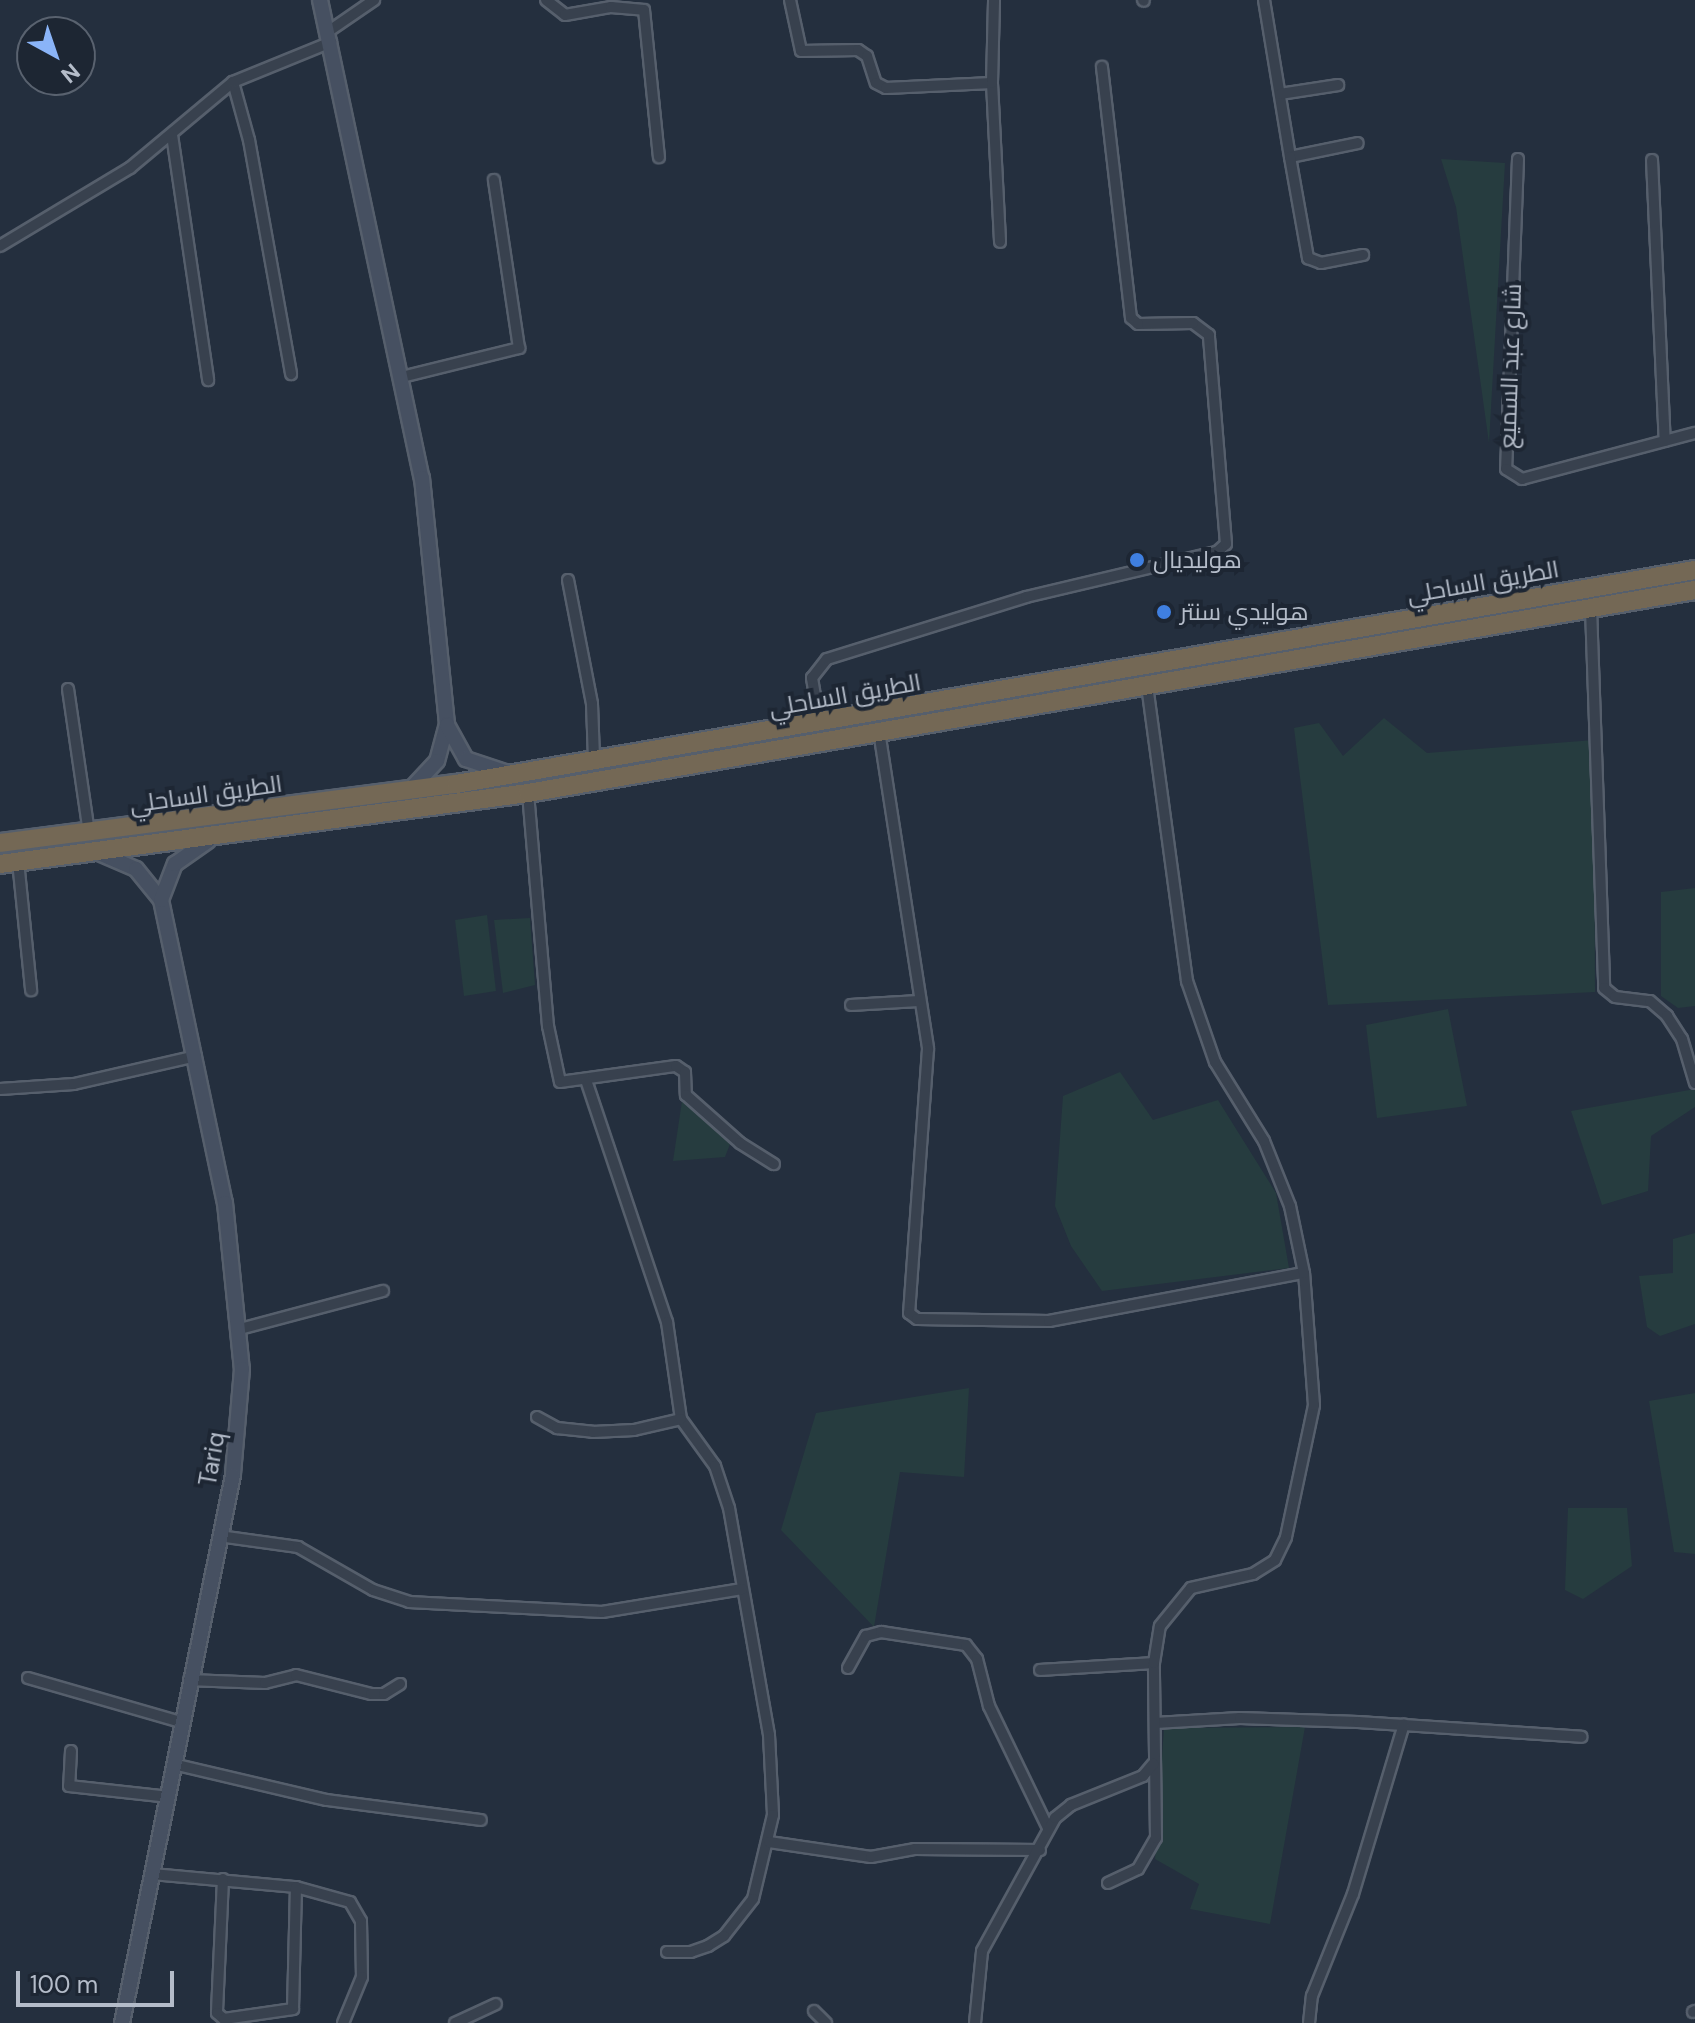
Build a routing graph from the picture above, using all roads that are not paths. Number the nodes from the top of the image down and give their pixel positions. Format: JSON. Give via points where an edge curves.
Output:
{"nodes":[{"id":1,"x":320,"y":0,"type":"edge"},
{"id":2,"x":374,"y":0,"type":"edge"},
{"id":3,"x":546,"y":0,"type":"edge"},
{"id":4,"x":790,"y":0,"type":"edge"},
{"id":5,"x":994,"y":0,"type":"edge"},
{"id":6,"x":1264,"y":0,"type":"edge"},
{"id":7,"x":330,"y":36,"type":"junction"},
{"id":8,"x":1102,"y":67,"type":"dead end"},
{"id":9,"x":233,"y":82,"type":"junction"},
{"id":10,"x":992,"y":83,"type":"junction"},
{"id":11,"x":1338,"y":85,"type":"dead end"},
{"id":12,"x":1280,"y":94,"type":"junction"},
{"id":13,"x":172,"y":135,"type":"junction"},
{"id":14,"x":1358,"y":143,"type":"dead end"},
{"id":15,"x":659,"y":157,"type":"dead end"},
{"id":16,"x":1290,"y":157,"type":"junction"},
{"id":17,"x":1518,"y":159,"type":"dead end"},
{"id":18,"x":1652,"y":160,"type":"dead end"},
{"id":19,"x":494,"y":180,"type":"dead end"},
{"id":20,"x":1000,"y":242,"type":"dead end"},
{"id":21,"x":0,"y":246,"type":"edge"},
{"id":22,"x":1363,"y":255,"type":"dead end"},
{"id":23,"x":291,"y":374,"type":"dead end"},
{"id":24,"x":402,"y":377,"type":"junction"},
{"id":25,"x":208,"y":380,"type":"dead end"},
{"id":26,"x":1695,"y":433,"type":"edge"},
{"id":27,"x":1665,"y":441,"type":"junction"},
{"id":28,"x":1695,"y":570,"type":"edge"},
{"id":29,"x":568,"y":580,"type":"dead end"},
{"id":30,"x":1695,"y":590,"type":"edge"},
{"id":31,"x":1591,"y":608,"type":"junction"},
{"id":32,"x":1147,"y":687,"type":"junction"},
{"id":33,"x":68,"y":689,"type":"dead end"},
{"id":34,"x":447,"y":724,"type":"junction"},
{"id":35,"x":820,"y":725,"type":"junction"},
{"id":36,"x":879,"y":731,"type":"junction"},
{"id":37,"x":594,"y":759,"type":"junction"},
{"id":38,"x":508,"y":773,"type":"junction"},
{"id":39,"x":410,"y":790,"type":"junction"},
{"id":40,"x":528,"y":793,"type":"junction"},
{"id":41,"x":89,"y":833,"type":"junction"},
{"id":42,"x":218,"y":836,"type":"junction"},
{"id":43,"x":0,"y":843,"type":"edge"},
{"id":44,"x":95,"y":852,"type":"junction"},
{"id":45,"x":9,"y":863,"type":"edge"},
{"id":46,"x":161,"y":900,"type":"junction"},
{"id":47,"x":31,"y":990,"type":"dead end"},
{"id":48,"x":918,"y":1001,"type":"junction"},
{"id":49,"x":851,"y":1005,"type":"dead end"},
{"id":50,"x":196,"y":1056,"type":"junction"},
{"id":51,"x":586,"y":1080,"type":"junction"},
{"id":52,"x":1695,"y":1083,"type":"edge"},
{"id":53,"x":0,"y":1089,"type":"edge"},
{"id":54,"x":774,"y":1164,"type":"dead end"},
{"id":55,"x":1304,"y":1273,"type":"junction"},
{"id":56,"x":383,"y":1291,"type":"dead end"},
{"id":57,"x":240,"y":1329,"type":"junction"},
{"id":58,"x":537,"y":1417,"type":"dead end"},
{"id":59,"x":681,"y":1419,"type":"junction"},
{"id":60,"x":219,"y":1536,"type":"junction"},
{"id":61,"x":742,"y":1589,"type":"junction"},
{"id":62,"x":1154,"y":1663,"type":"junction"},
{"id":63,"x":848,"y":1668,"type":"dead end"},
{"id":64,"x":1040,"y":1670,"type":"dead end"},
{"id":65,"x":28,"y":1678,"type":"dead end"},
{"id":66,"x":189,"y":1680,"type":"junction"},
{"id":67,"x":400,"y":1684,"type":"dead end"},
{"id":68,"x":180,"y":1722,"type":"junction"},
{"id":69,"x":1155,"y":1723,"type":"junction"},
{"id":70,"x":1404,"y":1724,"type":"junction"},
{"id":71,"x":1581,"y":1737,"type":"dead end"},
{"id":72,"x":71,"y":1751,"type":"dead end"},
{"id":73,"x":173,"y":1764,"type":"junction"},
{"id":74,"x":1153,"y":1764,"type":"junction"},
{"id":75,"x":169,"y":1797,"type":"junction"},
{"id":76,"x":481,"y":1820,"type":"dead end"},
{"id":77,"x":1048,"y":1828,"type":"junction"},
{"id":78,"x":769,"y":1842,"type":"junction"},
{"id":79,"x":1040,"y":1850,"type":"junction"},
{"id":80,"x":152,"y":1874,"type":"junction"},
{"id":81,"x":223,"y":1879,"type":"junction"},
{"id":82,"x":1108,"y":1883,"type":"dead end"},
{"id":83,"x":296,"y":1887,"type":"junction"},
{"id":84,"x":667,"y":1952,"type":"dead end"},
{"id":85,"x":496,"y":2004,"type":"dead end"},
{"id":86,"x":814,"y":2011,"type":"dead end"},
{"id":87,"x":122,"y":2023,"type":"edge"},
{"id":88,"x":343,"y":2023,"type":"edge"},
{"id":89,"x":455,"y":2023,"type":"edge"},
{"id":90,"x":826,"y":2023,"type":"edge"},
{"id":91,"x":975,"y":2023,"type":"edge"},
{"id":92,"x":1309,"y":2023,"type":"edge"}],
"edges":[{"from":1,"to":7,"type":"main road"},
{"from":2,"to":7,"type":"street"},
{"from":3,"to":15,"type":"street","via":[[565,15],[611,7],[644,10]]},
{"from":4,"to":10,"type":"street","via":[[801,51],[858,50],[867,56],[876,83],[886,88]]},
{"from":5,"to":10,"type":"street"},
{"from":6,"to":12,"type":"street"},
{"from":7,"to":9,"type":"street"},
{"from":7,"to":24,"type":"main road"},
{"from":8,"to":35,"type":"street","via":[[1131,318],[1138,324],[1193,323],[1209,335],[1226,544],[1217,552],[1026,597],[827,659],[812,678]]},
{"from":9,"to":13,"type":"street"},
{"from":9,"to":23,"type":"street","via":[[249,140]]},
{"from":10,"to":20,"type":"street"},
{"from":11,"to":12,"type":"street"},
{"from":12,"to":16,"type":"street"},
{"from":13,"to":21,"type":"street","via":[[130,168]]},
{"from":13,"to":25,"type":"street"},
{"from":14,"to":16,"type":"street"},
{"from":16,"to":22,"type":"street","via":[[1308,258],[1321,263]]},
{"from":17,"to":27,"type":"street","name":"شارع عبد السميع","via":[[1506,469],[1522,479]]},
{"from":18,"to":27,"type":"street"},
{"from":19,"to":24,"type":"street","via":[[519,348]]},
{"from":24,"to":34,"type":"main road","via":[[422,478]]},
{"from":26,"to":27,"type":"street","name":"شارع عبد السميع"},
{"from":28,"to":35,"type":"highway","name":"الطريق الساحلي"},
{"from":29,"to":37,"type":"street","via":[[592,704]]},
{"from":30,"to":31,"type":"highway","name":"الطريق الساحلي"},
{"from":31,"to":32,"type":"highway","name":"الطريق الساحلي"},
{"from":31,"to":52,"type":"street","via":[[1604,988],[1615,997],[1650,1001],[1667,1016],[1682,1039]]},
{"from":32,"to":36,"type":"highway","name":"الطريق الساحلي"},
{"from":32,"to":55,"type":"street","via":[[1187,981],[1215,1062],[1270,1154],[1290,1206]]},
{"from":33,"to":41,"type":"street"},
{"from":34,"to":38,"type":"main road","via":[[466,759]]},
{"from":34,"to":39,"type":"main road","via":[[437,761]]},
{"from":35,"to":37,"type":"highway","name":"الطريق الساحلي"},
{"from":36,"to":40,"type":"highway","name":"الطريق الساحلي"},
{"from":36,"to":48,"type":"street"},
{"from":37,"to":38,"type":"highway","name":"الطريق الساحلي"},
{"from":38,"to":39,"type":"highway","name":"الطريق الساحلي"},
{"from":39,"to":41,"type":"highway","name":"الطريق الساحلي"},
{"from":40,"to":42,"type":"highway","name":"الطريق الساحلي"},
{"from":40,"to":51,"type":"street","via":[[548,1026],[558,1077],[563,1084]]},
{"from":41,"to":43,"type":"highway","name":"الطريق الساحلي"},
{"from":42,"to":44,"type":"highway","name":"الطريق الساحلي"},
{"from":42,"to":46,"type":"main road","via":[[193,847],[175,864]]},
{"from":44,"to":45,"type":"highway","name":"الطريق الساحلي"},
{"from":44,"to":46,"type":"main road","via":[[136,869]]},
{"from":45,"to":47,"type":"street"},
{"from":46,"to":50,"type":"main road","name":"Tariq"},
{"from":48,"to":49,"type":"street"},
{"from":48,"to":55,"type":"street","via":[[928,1074],[909,1260],[912,1317],[1049,1321]]},
{"from":50,"to":53,"type":"street","via":[[74,1084]]},
{"from":50,"to":57,"type":"main road","name":"Tariq","via":[[225,1203]]},
{"from":51,"to":54,"type":"street","via":[[653,1066],[682,1068],[686,1095],[748,1149]]},
{"from":51,"to":59,"type":"street","via":[[667,1322]]},
{"from":55,"to":62,"type":"street","via":[[1314,1405],[1286,1537],[1266,1569],[1183,1594],[1160,1626]]},
{"from":56,"to":57,"type":"street"},
{"from":57,"to":60,"type":"main road","name":"Tariq","via":[[239,1436]]},
{"from":58,"to":59,"type":"street","via":[[557,1428],[593,1432]]},
{"from":59,"to":61,"type":"street","via":[[723,1486]]},
{"from":60,"to":61,"type":"street","via":[[298,1547],[373,1590],[409,1602],[602,1612]]},
{"from":60,"to":66,"type":"main road","name":"Tariq"},
{"from":61,"to":78,"type":"street","via":[[769,1735]]},
{"from":62,"to":64,"type":"street"},
{"from":62,"to":69,"type":"street"},
{"from":63,"to":77,"type":"street","via":[[866,1636],[881,1632],[966,1645],[977,1659],[989,1706]]},
{"from":65,"to":68,"type":"street"},
{"from":66,"to":67,"type":"street","via":[[265,1683],[296,1675],[371,1694],[384,1694]]},
{"from":66,"to":68,"type":"main road","name":"Tariq"},
{"from":68,"to":73,"type":"main road","name":"Tariq"},
{"from":69,"to":70,"type":"street","via":[[1240,1718]]},
{"from":69,"to":74,"type":"street"},
{"from":70,"to":71,"type":"street"},
{"from":70,"to":92,"type":"street","via":[[1357,1882],[1312,1996]]},
{"from":72,"to":75,"type":"street","via":[[69,1786]]},
{"from":73,"to":75,"type":"main road","name":"Tariq"},
{"from":73,"to":76,"type":"street","via":[[327,1800]]},
{"from":74,"to":77,"type":"street","via":[[1128,1783],[1071,1805]]},
{"from":74,"to":82,"type":"street","via":[[1158,1800],[1154,1847],[1129,1876]]},
{"from":75,"to":80,"type":"main road","name":"Tariq"},
{"from":77,"to":79,"type":"street"},
{"from":78,"to":79,"type":"street","via":[[862,1857],[915,1849]]},
{"from":78,"to":84,"type":"street","via":[[753,1899],[735,1925],[699,1949]]},
{"from":79,"to":91,"type":"street","via":[[982,1951]]},
{"from":80,"to":81,"type":"street"},
{"from":80,"to":87,"type":"main road","name":"Tariq"},
{"from":81,"to":83,"type":"street"},
{"from":81,"to":83,"type":"street","via":[[217,2013],[224,2019],[293,2009]]},
{"from":83,"to":88,"type":"street","via":[[350,1902],[361,1921],[362,1977]]},
{"from":85,"to":89,"type":"street"},
{"from":86,"to":90,"type":"street"}]}
